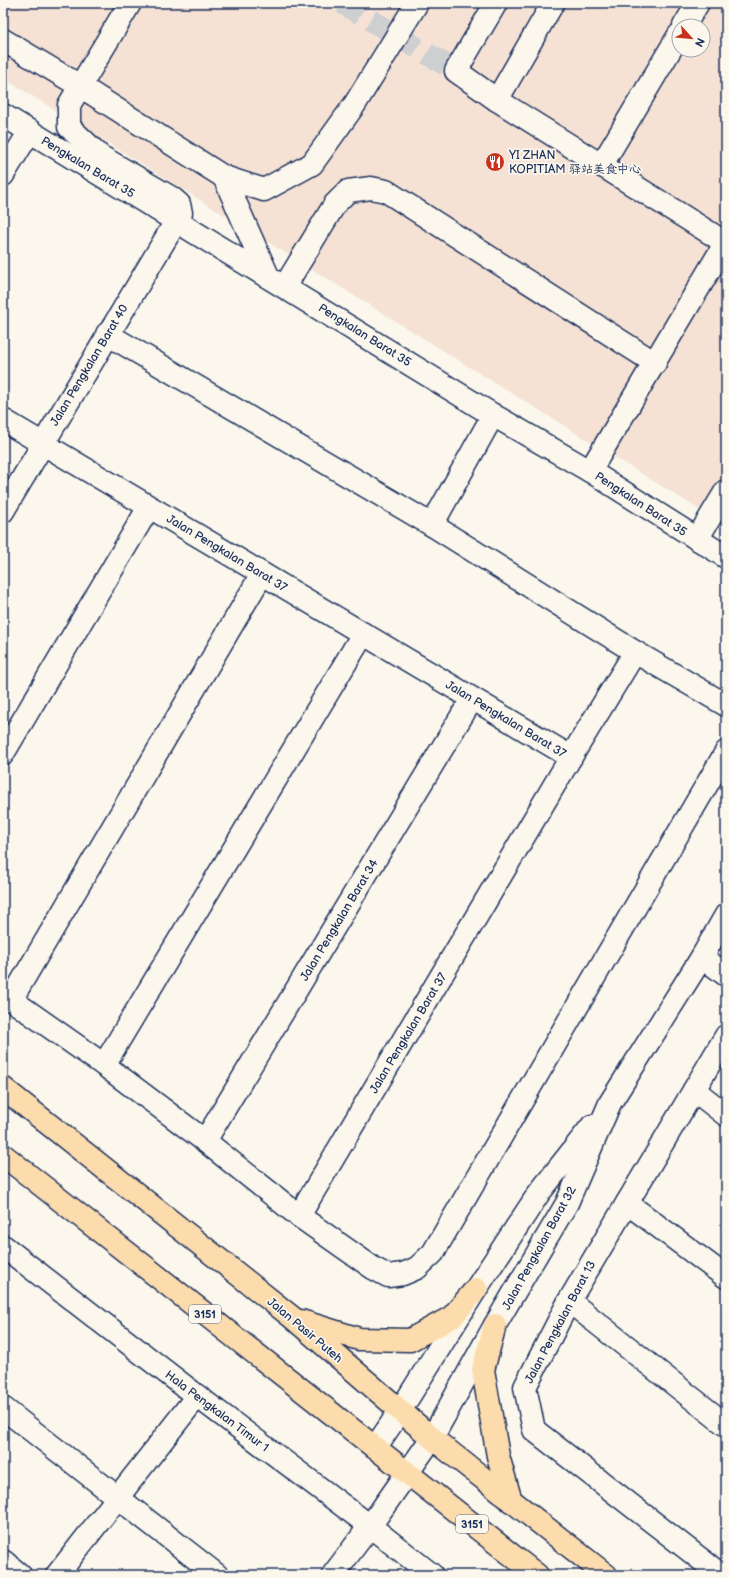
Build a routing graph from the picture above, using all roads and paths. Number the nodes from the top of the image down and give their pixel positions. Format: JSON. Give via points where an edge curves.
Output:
{"nodes":[{"id":1,"x":130,"y":3,"type":"edge"},
{"id":2,"x":417,"y":3,"type":"edge"},
{"id":3,"x":496,"y":3,"type":"edge"},
{"id":4,"x":553,"y":3,"type":"edge"},
{"id":5,"x":698,"y":3,"type":"edge"},
{"id":6,"x":689,"y":18,"type":"edge"},
{"id":7,"x":3,"y":40,"type":"edge"},
{"id":8,"x":671,"y":48,"type":"edge"},
{"id":9,"x":80,"y":86,"type":"junction"},
{"id":10,"x":497,"y":100,"type":"junction"},
{"id":11,"x":3,"y":115,"type":"edge"},
{"id":12,"x":30,"y":131,"type":"junction"},
{"id":13,"x":601,"y":166,"type":"junction"},
{"id":14,"x":3,"y":175,"type":"edge"},
{"id":15,"x":224,"y":177,"type":"junction"},
{"id":16,"x":176,"y":220,"type":"junction"},
{"id":17,"x":726,"y":242,"type":"edge"},
{"id":18,"x":276,"y":281,"type":"junction"},
{"id":19,"x":107,"y":334,"type":"junction"},
{"id":20,"x":655,"y":362,"type":"junction"},
{"id":21,"x":493,"y":415,"type":"junction"},
{"id":22,"x":3,"y":420,"type":"edge"},
{"id":23,"x":42,"y":444,"type":"junction"},
{"id":24,"x":590,"y":471,"type":"junction"},
{"id":25,"x":726,"y":492,"type":"edge"},
{"id":26,"x":149,"y":507,"type":"junction"},
{"id":27,"x":3,"y":511,"type":"edge"},
{"id":28,"x":432,"y":525,"type":"junction"},
{"id":29,"x":697,"y":539,"type":"junction"},
{"id":30,"x":726,"y":557,"type":"edge"},
{"id":31,"x":262,"y":574,"type":"junction"},
{"id":32,"x":363,"y":634,"type":"junction"},
{"id":33,"x":635,"y":652,"type":"junction"},
{"id":34,"x":472,"y":699,"type":"junction"},
{"id":35,"x":726,"y":705,"type":"edge"},
{"id":36,"x":726,"y":752,"type":"edge"},
{"id":37,"x":3,"y":754,"type":"edge"},
{"id":38,"x":571,"y":757,"type":"junction"},
{"id":39,"x":726,"y":915,"type":"edge"},
{"id":40,"x":702,"y":957,"type":"junction"},
{"id":41,"x":726,"y":975,"type":"edge"},
{"id":42,"x":7,"y":997,"type":"edge"},
{"id":43,"x":726,"y":1036,"type":"edge"},
{"id":44,"x":104,"y":1065,"type":"junction"},
{"id":45,"x":3,"y":1088,"type":"edge"},
{"id":46,"x":694,"y":1090,"type":"junction"},
{"id":47,"x":610,"y":1103,"type":"junction"},
{"id":48,"x":726,"y":1115,"type":"edge"},
{"id":49,"x":205,"y":1141,"type":"junction"},
{"id":50,"x":3,"y":1155,"type":"edge"},
{"id":51,"x":627,"y":1203,"type":"junction"},
{"id":52,"x":299,"y":1216,"type":"junction"},
{"id":53,"x":3,"y":1246,"type":"edge"},
{"id":54,"x":726,"y":1277,"type":"edge"},
{"id":55,"x":476,"y":1289,"type":"junction"},
{"id":56,"x":569,"y":1301,"type":"junction"},
{"id":57,"x":293,"y":1318,"type":"junction"},
{"id":58,"x":495,"y":1325,"type":"junction"},
{"id":59,"x":197,"y":1396,"type":"junction"},
{"id":60,"x":3,"y":1408,"type":"edge"},
{"id":61,"x":400,"y":1411,"type":"junction"},
{"id":62,"x":726,"y":1425,"type":"edge"},
{"id":63,"x":432,"y":1438,"type":"junction"},
{"id":64,"x":375,"y":1448,"type":"junction"},
{"id":65,"x":407,"y":1473,"type":"junction"},
{"id":66,"x":118,"y":1498,"type":"junction"},
{"id":67,"x":512,"y":1501,"type":"junction"},
{"id":68,"x":370,"y":1526,"type":"junction"},
{"id":69,"x":3,"y":1561,"type":"edge"},
{"id":70,"x":20,"y":1575,"type":"edge"},
{"id":71,"x":57,"y":1575,"type":"edge"},
{"id":72,"x":217,"y":1575,"type":"edge"},
{"id":73,"x":333,"y":1575,"type":"edge"},
{"id":74,"x":432,"y":1575,"type":"edge"},
{"id":75,"x":536,"y":1575,"type":"edge"},
{"id":76,"x":606,"y":1575,"type":"edge"},
{"id":77,"x":721,"y":1575,"type":"edge"}],
"edges":[{"from":1,"to":9,"type":"street"},
{"from":2,"to":15,"type":"street","via":[[355,104],[312,164],[264,190]]},
{"from":3,"to":10,"type":"street","via":[[456,70]]},
{"from":4,"to":10,"type":"street"},
{"from":5,"to":6,"type":"street"},
{"from":7,"to":9,"type":"street"},
{"from":8,"to":13,"type":"street"},
{"from":9,"to":15,"type":"street"},
{"from":9,"to":16,"type":"street","via":[[69,105],[69,126],[100,156],[179,204],[181,213]]},
{"from":10,"to":13,"type":"street"},
{"from":11,"to":12,"type":"street","name":"Pengkalan Barat 35"},
{"from":12,"to":14,"type":"street"},
{"from":12,"to":16,"type":"street","name":"Pengkalan Barat 35"},
{"from":13,"to":17,"type":"street"},
{"from":15,"to":18,"type":"street"},
{"from":16,"to":18,"type":"street","name":"Pengkalan Barat 35"},
{"from":16,"to":19,"type":"street","name":"Jalan Pengkalan Barat 40"},
{"from":17,"to":20,"type":"street"},
{"from":18,"to":20,"type":"street","via":[[335,204],[348,191],[370,188],[386,191]]},
{"from":18,"to":21,"type":"street","name":"Pengkalan Barat 35"},
{"from":19,"to":23,"type":"street","name":"Jalan Pengkalan Barat 40"},
{"from":19,"to":28,"type":"street"},
{"from":20,"to":24,"type":"street"},
{"from":21,"to":24,"type":"street","name":"Pengkalan Barat 35"},
{"from":21,"to":28,"type":"street"},
{"from":22,"to":23,"type":"street","name":"Jalan Pengkalan Barat 37"},
{"from":23,"to":26,"type":"street","name":"Jalan Pengkalan Barat 37"},
{"from":23,"to":27,"type":"street","name":"Jalan Pengkalan Barat 40"},
{"from":24,"to":29,"type":"street","name":"Pengkalan Barat 35"},
{"from":25,"to":29,"type":"street"},
{"from":26,"to":31,"type":"street","name":"Jalan Pengkalan Barat 37"},
{"from":26,"to":37,"type":"street"},
{"from":28,"to":33,"type":"street"},
{"from":29,"to":30,"type":"street","name":"Pengkalan Barat 35"},
{"from":31,"to":32,"type":"street","name":"Jalan Pengkalan Barat 37"},
{"from":31,"to":42,"type":"street"},
{"from":32,"to":34,"type":"street","name":"Jalan Pengkalan Barat 37"},
{"from":32,"to":44,"type":"street"},
{"from":33,"to":35,"type":"street"},
{"from":33,"to":38,"type":"street"},
{"from":34,"to":38,"type":"street","name":"Jalan Pengkalan Barat 37"},
{"from":34,"to":49,"type":"street","name":"Jalan Pengkalan Barat 34"},
{"from":36,"to":52,"type":"street","via":[[433,1253],[417,1268],[403,1274],[388,1276]]},
{"from":38,"to":52,"type":"street","name":"Jalan Pengkalan Barat 37"},
{"from":39,"to":40,"type":"street","name":"Jalan Pengkalan Barat 32"},
{"from":40,"to":41,"type":"street"},
{"from":40,"to":47,"type":"street","name":"Jalan Pengkalan Barat 32"},
{"from":42,"to":44,"type":"street"},
{"from":43,"to":46,"type":"street","name":"Jalan Pengkalan Barat 13"},
{"from":44,"to":49,"type":"street"},
{"from":45,"to":57,"type":"main road","name":"Jalan Pasir Puteh"},
{"from":46,"to":48,"type":"street"},
{"from":46,"to":51,"type":"street","name":"Jalan Pengkalan Barat 13"},
{"from":47,"to":55,"type":"street","via":[[539,1193]]},
{"from":47,"to":58,"type":"street","name":"Jalan Pengkalan Barat 32","via":[[567,1203]]},
{"from":49,"to":52,"type":"street"},
{"from":50,"to":64,"type":"main road","number":"3151"},
{"from":51,"to":54,"type":"street"},
{"from":51,"to":56,"type":"street","name":"Jalan Pengkalan Barat 13"},
{"from":53,"to":59,"type":"street","name":"Hala Pengkalan Timur 1"},
{"from":55,"to":57,"type":"main road","via":[[452,1317],[410,1340],[359,1339]]},
{"from":55,"to":61,"type":"street"},
{"from":56,"to":62,"type":"street"},
{"from":56,"to":77,"type":"street","name":"Jalan Pengkalan Barat 13","via":[[525,1387],[534,1430]]},
{"from":57,"to":61,"type":"main road","name":"Jalan Pasir Puteh"},
{"from":58,"to":63,"type":"street","name":"Jalan Pengkalan Barat 32"},
{"from":58,"to":67,"type":"main road","via":[[483,1370],[498,1456]]},
{"from":59,"to":66,"type":"street"},
{"from":59,"to":68,"type":"street","name":"Hala Pengkalan Timur 1"},
{"from":60,"to":66,"type":"street"},
{"from":61,"to":63,"type":"main road","name":"Jalan Pasir Puteh"},
{"from":61,"to":64,"type":"street"},
{"from":63,"to":65,"type":"street","name":"Jalan Pengkalan Barat 32"},
{"from":63,"to":67,"type":"main road","name":"Jalan Pasir Puteh"},
{"from":64,"to":65,"type":"main road","number":"3151"},
{"from":65,"to":68,"type":"street","name":"Jalan Pengkalan Barat 32"},
{"from":65,"to":75,"type":"main road","number":"3151"},
{"from":66,"to":71,"type":"street"},
{"from":66,"to":72,"type":"street"},
{"from":67,"to":76,"type":"main road","name":"Jalan Pasir Puteh"},
{"from":68,"to":73,"type":"street","name":"Jalan Pengkalan Barat 32"},
{"from":68,"to":74,"type":"street","name":"Hala Pengkalan Timur 1"},
{"from":69,"to":70,"type":"street"}]}
